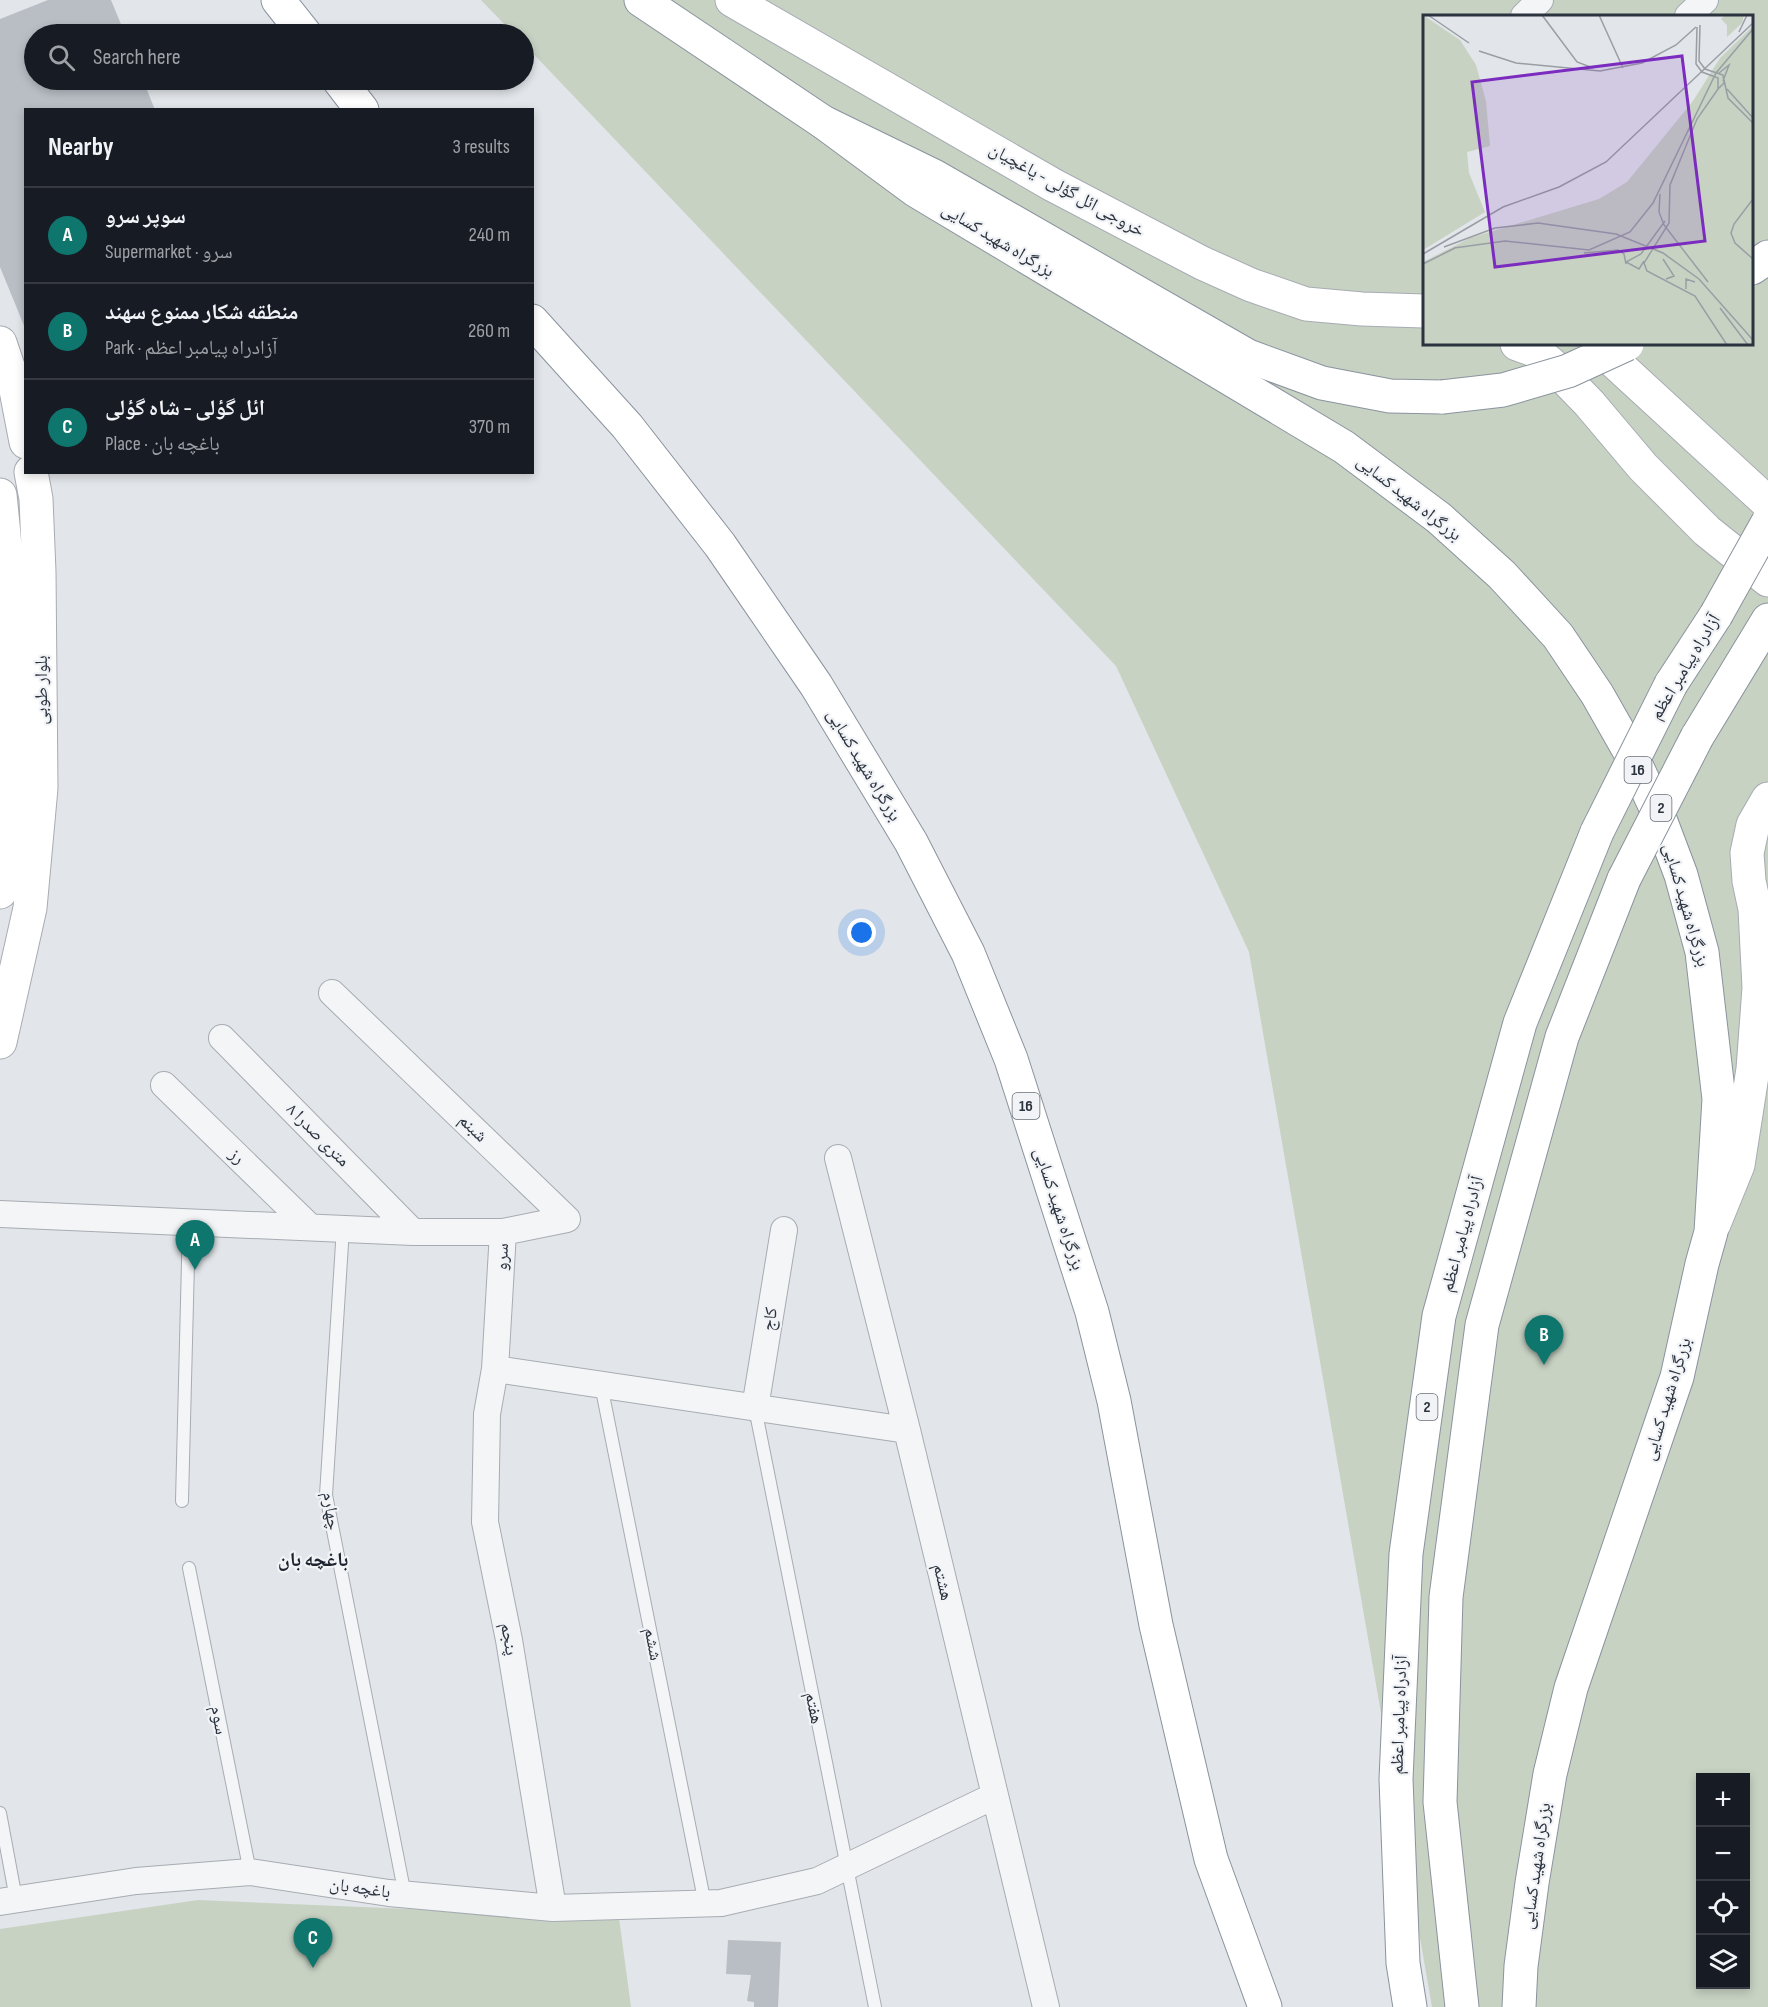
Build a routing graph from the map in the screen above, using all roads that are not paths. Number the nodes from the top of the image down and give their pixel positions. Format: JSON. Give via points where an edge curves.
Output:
{"nodes":[{"id":1,"x":278,"y":0,"type":"edge"},
{"id":2,"x":642,"y":0,"type":"edge"},
{"id":3,"x":732,"y":0,"type":"edge"},
{"id":4,"x":1540,"y":0,"type":"edge"},
{"id":5,"x":1706,"y":0,"type":"edge"},
{"id":6,"x":1525,"y":15,"type":"edge"},
{"id":7,"x":1689,"y":15,"type":"edge"},
{"id":8,"x":296,"y":24,"type":"edge"},
{"id":9,"x":347,"y":90,"type":"edge"},
{"id":10,"x":360,"y":108,"type":"edge"},
{"id":11,"x":823,"y":123,"type":"junction"},
{"id":12,"x":1768,"y":257,"type":"edge"},
{"id":13,"x":1753,"y":267,"type":"edge"},
{"id":14,"x":1423,"y":311,"type":"edge"},
{"id":15,"x":534,"y":323,"type":"edge"},
{"id":16,"x":0,"y":343,"type":"edge"},
{"id":17,"x":1520,"y":345,"type":"edge"},
{"id":18,"x":1596,"y":345,"type":"edge"},
{"id":19,"x":1625,"y":345,"type":"edge"},
{"id":20,"x":24,"y":432,"type":"edge"},
{"id":21,"x":31,"y":474,"type":"edge"},
{"id":22,"x":0,"y":495,"type":"edge"},
{"id":23,"x":1768,"y":504,"type":"edge"},
{"id":24,"x":1768,"y":522,"type":"edge"},
{"id":25,"x":16,"y":575,"type":"edge"},
{"id":26,"x":1768,"y":580,"type":"edge"},
{"id":27,"x":1763,"y":630,"type":"edge"},
{"id":28,"x":4,"y":772,"type":"edge"},
{"id":29,"x":1768,"y":799,"type":"edge"},
{"id":30,"x":0,"y":892,"type":"edge"},
{"id":31,"x":30,"y":908,"type":"junction"},
{"id":32,"x":0,"y":951,"type":"edge"},
{"id":33,"x":332,"y":993,"type":"dead end"},
{"id":34,"x":222,"y":1038,"type":"dead end"},
{"id":35,"x":0,"y":1042,"type":"edge"},
{"id":36,"x":164,"y":1084,"type":"dead end"},
{"id":37,"x":838,"y":1158,"type":"dead end"},
{"id":38,"x":0,"y":1214,"type":"edge"},
{"id":39,"x":189,"y":1222,"type":"junction"},
{"id":40,"x":310,"y":1227,"type":"junction"},
{"id":41,"x":343,"y":1228,"type":"junction"},
{"id":42,"x":784,"y":1230,"type":"dead end"},
{"id":43,"x":413,"y":1232,"type":"junction"},
{"id":44,"x":503,"y":1232,"type":"junction"},
{"id":45,"x":1712,"y":1232,"type":"junction"},
{"id":46,"x":495,"y":1369,"type":"junction"},
{"id":47,"x":601,"y":1385,"type":"junction"},
{"id":48,"x":755,"y":1408,"type":"junction"},
{"id":49,"x":907,"y":1430,"type":"junction"},
{"id":50,"x":182,"y":1501,"type":"dead end"},
{"id":51,"x":189,"y":1568,"type":"dead end"},
{"id":52,"x":994,"y":1796,"type":"junction"},
{"id":53,"x":0,"y":1813,"type":"edge"},
{"id":54,"x":845,"y":1866,"type":"junction"},
{"id":55,"x":250,"y":1872,"type":"junction"},
{"id":56,"x":405,"y":1895,"type":"junction"},
{"id":57,"x":8,"y":1900,"type":"edge"},
{"id":58,"x":713,"y":1904,"type":"junction"},
{"id":59,"x":553,"y":1908,"type":"junction"},
{"id":60,"x":874,"y":2007,"type":"edge"},
{"id":61,"x":1046,"y":2007,"type":"edge"},
{"id":62,"x":1265,"y":2007,"type":"edge"},
{"id":63,"x":1410,"y":2007,"type":"edge"},
{"id":64,"x":1462,"y":2007,"type":"edge"},
{"id":65,"x":1519,"y":2007,"type":"edge"}],
"edges":[{"from":1,"to":8,"type":"main road"},
{"from":2,"to":11,"type":"main road","name":"بزرگراه شهید کسایی","number":"16"},
{"from":3,"to":14,"type":"main road","name":"خروجی ائل گؤلی - یاغچیان","via":[[1053,185],[1202,263],[1306,304]]},
{"from":4,"to":6,"type":"street"},
{"from":5,"to":7,"type":"street"},
{"from":9,"to":10,"type":"main road"},
{"from":11,"to":19,"type":"main road","bridge":true,"via":[[934,176],[1248,356],[1322,383],[1390,396],[1442,397],[1503,390],[1568,371]]},
{"from":11,"to":45,"type":"main road","name":"بزرگراه شهید کسایی","number":"16","via":[[915,190],[1344,447],[1479,553],[1558,636],[1597,694],[1655,806],[1681,875],[1702,952],[1719,1099]]},
{"from":12,"to":13,"type":"main road"},
{"from":15,"to":62,"type":"main road","name":"بزرگراه شهید کسایی","number":"16","via":[[627,426],[727,555],[816,685],[899,823],[968,953],[1011,1059],[1092,1312],[1114,1401],[1155,1625],[1211,1858]]},
{"from":16,"to":20,"type":"main road","via":[[16,390]]},
{"from":17,"to":26,"type":"main road","via":[[1550,363],[1707,531]]},
{"from":18,"to":23,"type":"main road"},
{"from":21,"to":25,"type":"main road","name":"بلوار طوبی","via":[[36,499]]},
{"from":22,"to":25,"type":"main road","name":"بلوار طوبی"},
{"from":24,"to":63,"type":"main road","name":"آزادراه پیامبر اعظم","number":"2","bridge":true,"via":[[1716,615],[1671,684],[1597,832],[1520,1023],[1439,1316],[1406,1554],[1396,1779],[1403,1963]]},
{"from":25,"to":28,"type":"main road","name":"بلوار طوبی","via":[[13,722]]},
{"from":25,"to":31,"type":"main road","name":"بلوار طوبی","via":[[41,788]]},
{"from":27,"to":64,"type":"main road","number":"2","bridge":true,"via":[[1697,737],[1624,879],[1562,1037],[1482,1325],[1446,1597],[1440,1779]]},
{"from":28,"to":30,"type":"main road","name":"بلوار طوبی","via":[[9,819]]},
{"from":29,"to":45,"type":"main road","via":[[1753,825],[1747,854],[1755,909],[1759,988],[1753,1069],[1738,1165]]},
{"from":31,"to":32,"type":"main road"},
{"from":31,"to":35,"type":"main road","name":"بلوار طوبی"},
{"from":33,"to":44,"type":"street","name":"شبنم","via":[[567,1218]]},
{"from":34,"to":43,"type":"street","name":"۸ متری صدرا"},
{"from":36,"to":40,"type":"street","name":"رز"},
{"from":37,"to":49,"type":"street","name":"هشتم"},
{"from":38,"to":39,"type":"street","name":"سرو"},
{"from":39,"to":40,"type":"street","name":"سرو"},
{"from":39,"to":50,"type":"lane"},
{"from":40,"to":41,"type":"street","name":"سرو"},
{"from":41,"to":43,"type":"street","name":"سرو"},
{"from":41,"to":56,"type":"lane","name":"چهارم","via":[[326,1495]]},
{"from":42,"to":48,"type":"street","name":"کاج"},
{"from":43,"to":44,"type":"street","name":"سرو"},
{"from":44,"to":46,"type":"street","name":"سرو"},
{"from":45,"to":65,"type":"main road","name":"بزرگراه شهید کسایی","number":"16","via":[[1677,1377],[1571,1688],[1550,1774],[1532,1883]]},
{"from":46,"to":47,"type":"street"},
{"from":46,"to":59,"type":"street","name":"پنجم","via":[[487,1414],[485,1522],[509,1640]]},
{"from":47,"to":48,"type":"street"},
{"from":47,"to":58,"type":"lane","name":"ششم"},
{"from":48,"to":49,"type":"street"},
{"from":48,"to":54,"type":"lane","name":"هفتم"},
{"from":49,"to":52,"type":"street","name":"هشتم"},
{"from":51,"to":55,"type":"lane","name":"سوم"},
{"from":52,"to":54,"type":"street","name":"باغچه بان"},
{"from":52,"to":61,"type":"street","name":"هشتم"},
{"from":53,"to":57,"type":"lane"},
{"from":54,"to":58,"type":"street","name":"باغچه بان","via":[[816,1881]]},
{"from":54,"to":60,"type":"lane","name":"هفتم"},
{"from":55,"to":56,"type":"street","name":"باغچه بان"},
{"from":55,"to":57,"type":"street","name":"باغچه بان","via":[[136,1881]]},
{"from":56,"to":59,"type":"street","name":"باغچه بان"},
{"from":58,"to":59,"type":"street","name":"باغچه بان"}]}
